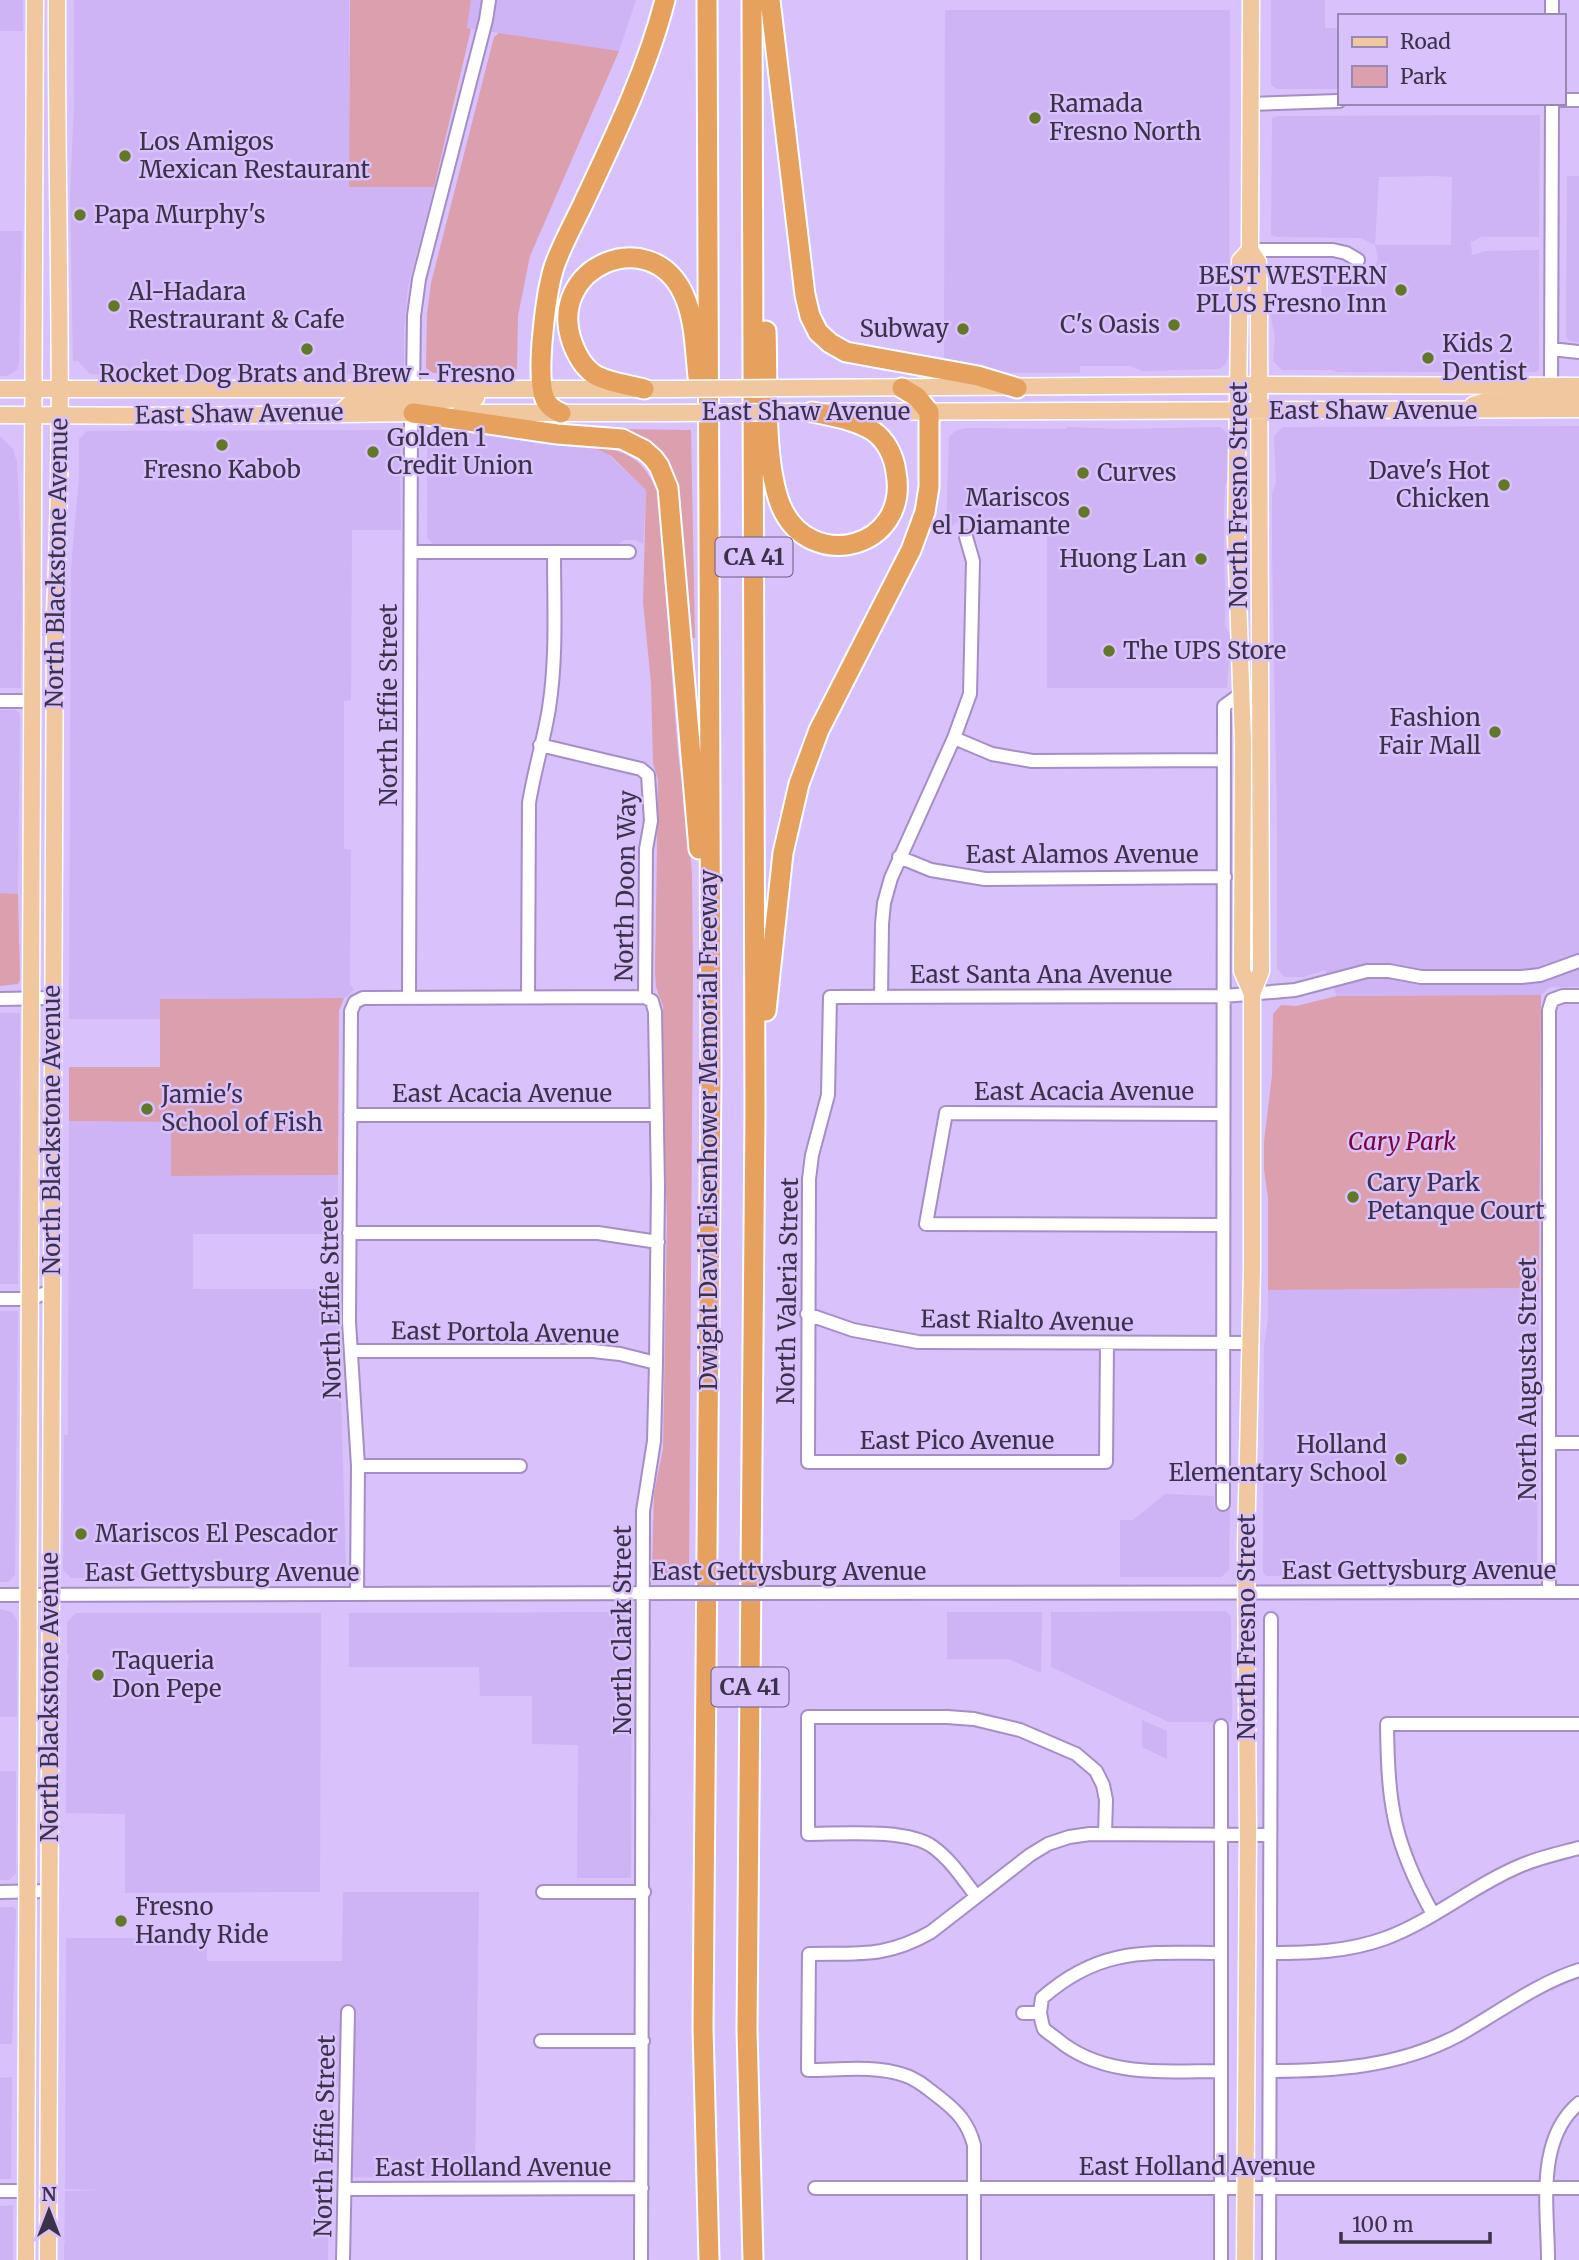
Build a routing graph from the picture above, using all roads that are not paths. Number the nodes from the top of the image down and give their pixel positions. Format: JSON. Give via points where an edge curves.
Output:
{"nodes":[{"id":1,"x":35,"y":0,"type":"edge"},
{"id":2,"x":57,"y":0,"type":"edge"},
{"id":3,"x":489,"y":0,"type":"edge"},
{"id":4,"x":665,"y":0,"type":"edge"},
{"id":5,"x":706,"y":0,"type":"edge"},
{"id":6,"x":752,"y":0,"type":"edge"},
{"id":7,"x":771,"y":0,"type":"edge"},
{"id":8,"x":1251,"y":0,"type":"edge"},
{"id":9,"x":753,"y":42,"type":"junction"},
{"id":10,"x":1338,"y":102,"type":"edge"},
{"id":11,"x":1250,"y":104,"type":"junction"},
{"id":12,"x":1552,"y":105,"type":"edge"},
{"id":13,"x":1250,"y":250,"type":"junction"},
{"id":14,"x":1358,"y":260,"type":"dead end"},
{"id":15,"x":1551,"y":349,"type":"junction"},
{"id":16,"x":1579,"y":352,"type":"edge"},
{"id":17,"x":1259,"y":385,"type":"junction"},
{"id":18,"x":1239,"y":386,"type":"junction"},
{"id":19,"x":1551,"y":386,"type":"junction"},
{"id":20,"x":1579,"y":386,"type":"edge"},
{"id":21,"x":902,"y":388,"type":"junction"},
{"id":22,"x":1017,"y":388,"type":"junction"},
{"id":23,"x":0,"y":389,"type":"edge"},
{"id":24,"x":34,"y":389,"type":"junction"},
{"id":25,"x":543,"y":389,"type":"junction"},
{"id":26,"x":644,"y":389,"type":"junction"},
{"id":27,"x":60,"y":390,"type":"junction"},
{"id":28,"x":413,"y":390,"type":"junction"},
{"id":29,"x":1579,"y":398,"type":"edge"},
{"id":30,"x":1454,"y":410,"type":"junction"},
{"id":31,"x":1543,"y":410,"type":"junction"},
{"id":32,"x":1579,"y":410,"type":"edge"},
{"id":33,"x":812,"y":412,"type":"junction"},
{"id":34,"x":929,"y":412,"type":"junction"},
{"id":35,"x":1238,"y":412,"type":"junction"},
{"id":36,"x":1259,"y":412,"type":"junction"},
{"id":37,"x":412,"y":413,"type":"junction"},
{"id":38,"x":561,"y":413,"type":"junction"},
{"id":39,"x":339,"y":414,"type":"junction"},
{"id":40,"x":0,"y":415,"type":"edge"},
{"id":41,"x":33,"y":415,"type":"junction"},
{"id":42,"x":60,"y":415,"type":"junction"},
{"id":43,"x":966,"y":537,"type":"dead end"},
{"id":44,"x":411,"y":552,"type":"junction"},
{"id":45,"x":554,"y":552,"type":"junction"},
{"id":46,"x":629,"y":552,"type":"dead end"},
{"id":47,"x":33,"y":575,"type":"junction"},
{"id":48,"x":1239,"y":617,"type":"junction"},
{"id":49,"x":1260,"y":681,"type":"junction"},
{"id":50,"x":711,"y":686,"type":"junction"},
{"id":51,"x":1241,"y":693,"type":"junction"},
{"id":52,"x":54,"y":700,"type":"junction"},
{"id":53,"x":0,"y":701,"type":"edge"},
{"id":54,"x":32,"y":701,"type":"junction"},
{"id":55,"x":954,"y":738,"type":"junction"},
{"id":56,"x":540,"y":745,"type":"junction"},
{"id":57,"x":1224,"y":760,"type":"junction"},
{"id":58,"x":54,"y":784,"type":"junction"},
{"id":59,"x":900,"y":857,"type":"junction"},
{"id":60,"x":1225,"y":877,"type":"junction"},
{"id":61,"x":1579,"y":961,"type":"edge"},
{"id":62,"x":1252,"y":994,"type":"junction"},
{"id":63,"x":881,"y":996,"type":"junction"},
{"id":64,"x":1224,"y":996,"type":"junction"},
{"id":65,"x":1579,"y":996,"type":"edge"},
{"id":66,"x":409,"y":997,"type":"junction"},
{"id":67,"x":528,"y":997,"type":"junction"},
{"id":68,"x":830,"y":997,"type":"joint"},
{"id":69,"x":53,"y":998,"type":"junction"},
{"id":70,"x":0,"y":999,"type":"edge"},
{"id":71,"x":31,"y":999,"type":"junction"},
{"id":72,"x":649,"y":999,"type":"junction"},
{"id":73,"x":711,"y":1073,"type":"junction"},
{"id":74,"x":755,"y":1114,"type":"junction"},
{"id":75,"x":1222,"y":1114,"type":"junction"},
{"id":76,"x":350,"y":1115,"type":"junction"},
{"id":77,"x":655,"y":1115,"type":"junction"},
{"id":78,"x":1223,"y":1225,"type":"junction"},
{"id":79,"x":349,"y":1233,"type":"junction"},
{"id":80,"x":658,"y":1242,"type":"junction"},
{"id":81,"x":51,"y":1291,"type":"junction"},
{"id":82,"x":30,"y":1298,"type":"junction"},
{"id":83,"x":0,"y":1299,"type":"edge"},
{"id":84,"x":807,"y":1314,"type":"junction"},
{"id":85,"x":1107,"y":1343,"type":"junction"},
{"id":86,"x":1223,"y":1343,"type":"junction"},
{"id":87,"x":1251,"y":1343,"type":"junction"},
{"id":88,"x":352,"y":1351,"type":"junction"},
{"id":89,"x":656,"y":1363,"type":"junction"},
{"id":90,"x":1549,"y":1443,"type":"junction"},
{"id":91,"x":1579,"y":1443,"type":"edge"},
{"id":92,"x":808,"y":1462,"type":"joint"},
{"id":93,"x":358,"y":1466,"type":"junction"},
{"id":94,"x":520,"y":1466,"type":"dead end"},
{"id":95,"x":1223,"y":1504,"type":"dead end"},
{"id":96,"x":1246,"y":1592,"type":"junction"},
{"id":97,"x":1549,"y":1592,"type":"junction"},
{"id":98,"x":1579,"y":1592,"type":"edge"},
{"id":99,"x":644,"y":1593,"type":"junction"},
{"id":100,"x":29,"y":1594,"type":"junction"},
{"id":101,"x":50,"y":1594,"type":"junction"},
{"id":102,"x":357,"y":1594,"type":"junction"},
{"id":103,"x":0,"y":1595,"type":"edge"},
{"id":104,"x":1271,"y":1619,"type":"dead end"},
{"id":105,"x":1579,"y":1724,"type":"edge"},
{"id":106,"x":1221,"y":1726,"type":"dead end"},
{"id":107,"x":1105,"y":1834,"type":"junction"},
{"id":108,"x":1221,"y":1835,"type":"junction"},
{"id":109,"x":1248,"y":1835,"type":"junction"},
{"id":110,"x":1270,"y":1835,"type":"junction"},
{"id":111,"x":1579,"y":1848,"type":"edge"},
{"id":112,"x":28,"y":1891,"type":"junction"},
{"id":113,"x":50,"y":1891,"type":"junction"},
{"id":114,"x":0,"y":1892,"type":"edge"},
{"id":115,"x":543,"y":1892,"type":"dead end"},
{"id":116,"x":644,"y":1892,"type":"junction"},
{"id":117,"x":976,"y":1896,"type":"junction"},
{"id":118,"x":1433,"y":1914,"type":"junction"},
{"id":119,"x":1221,"y":1953,"type":"junction"},
{"id":120,"x":1270,"y":1953,"type":"junction"},
{"id":121,"x":1579,"y":1970,"type":"edge"},
{"id":122,"x":348,"y":2012,"type":"dead end"},
{"id":123,"x":1023,"y":2013,"type":"dead end"},
{"id":124,"x":1040,"y":2013,"type":"junction"},
{"id":125,"x":541,"y":2041,"type":"dead end"},
{"id":126,"x":643,"y":2041,"type":"junction"},
{"id":127,"x":1222,"y":2071,"type":"junction"},
{"id":128,"x":1269,"y":2071,"type":"junction"},
{"id":129,"x":1579,"y":2103,"type":"edge"},
{"id":130,"x":27,"y":2109,"type":"junction"},
{"id":131,"x":48,"y":2184,"type":"junction"},
{"id":132,"x":642,"y":2188,"type":"junction"},
{"id":133,"x":815,"y":2188,"type":"dead end"},
{"id":134,"x":974,"y":2188,"type":"junction"},
{"id":135,"x":1245,"y":2188,"type":"junction"},
{"id":136,"x":1269,"y":2188,"type":"junction"},
{"id":137,"x":1548,"y":2188,"type":"junction"},
{"id":138,"x":1579,"y":2188,"type":"edge"},
{"id":139,"x":345,"y":2189,"type":"junction"},
{"id":140,"x":1220,"y":2189,"type":"junction"},
{"id":141,"x":26,"y":2190,"type":"junction"},
{"id":142,"x":0,"y":2191,"type":"edge"},
{"id":143,"x":26,"y":2260,"type":"edge"},
{"id":144,"x":41,"y":2260,"type":"edge"},
{"id":145,"x":48,"y":2260,"type":"edge"},
{"id":146,"x":343,"y":2260,"type":"edge"},
{"id":147,"x":641,"y":2260,"type":"edge"},
{"id":148,"x":707,"y":2260,"type":"edge"},
{"id":149,"x":753,"y":2260,"type":"edge"},
{"id":150,"x":974,"y":2260,"type":"edge"},
{"id":151,"x":1221,"y":2260,"type":"edge"},
{"id":152,"x":1244,"y":2260,"type":"edge"},
{"id":153,"x":1269,"y":2260,"type":"edge"},
{"id":154,"x":1548,"y":2260,"type":"edge"}],
"edges":[{"from":1,"to":24,"type":"main road","name":"North Blackstone Avenue"},
{"from":2,"to":27,"type":"main road","name":"North Blackstone Avenue"},
{"from":3,"to":28,"type":"street","via":[[419,279]]},
{"from":4,"to":25,"type":"highway","via":[[645,64],[554,269],[544,323]]},
{"from":5,"to":50,"type":"highway","name":"Dwight David Eisenhower Memorial Freeway","number":"CA 41"},
{"from":6,"to":9,"type":"highway","name":"Dwight David Eisenhower Memorial Freeway","number":"CA 41"},
{"from":7,"to":22,"type":"highway","via":[[805,295],[813,325],[846,352],[978,376]]},
{"from":8,"to":11,"type":"main road","name":"North Fresno Street"},
{"from":9,"to":33,"type":"highway","via":[[770,442],[777,494],[797,530],[814,541],[834,545],[867,538],[887,522],[896,505],[898,485],[892,457],[868,429]]},
{"from":9,"to":74,"type":"highway","name":"Dwight David Eisenhower Memorial Freeway","number":"CA 41"},
{"from":10,"to":11,"type":"street"},
{"from":11,"to":13,"type":"main road","name":"North Fresno Street"},
{"from":12,"to":15,"type":"street"},
{"from":13,"to":14,"type":"street","via":[[1333,250]]},
{"from":13,"to":17,"type":"main road","name":"North Fresno Street","via":[[1258,262]]},
{"from":13,"to":18,"type":"main road","name":"North Fresno Street","via":[[1240,261]]},
{"from":15,"to":16,"type":"street"},
{"from":15,"to":19,"type":"street"},
{"from":17,"to":18,"type":"main road","name":"East Shaw Avenue"},
{"from":17,"to":19,"type":"main road","name":"East Shaw Avenue"},
{"from":17,"to":36,"type":"main road","name":"North Fresno Street"},
{"from":18,"to":22,"type":"main road","name":"East Shaw Avenue"},
{"from":18,"to":35,"type":"main road","name":"North Fresno Street"},
{"from":19,"to":20,"type":"main road","name":"East Shaw Avenue"},
{"from":19,"to":30,"type":"main road","via":[[1541,398],[1493,399]]},
{"from":21,"to":22,"type":"main road","name":"East Shaw Avenue"},
{"from":21,"to":26,"type":"main road","name":"East Shaw Avenue","bridge":true},
{"from":21,"to":34,"type":"highway"},
{"from":23,"to":24,"type":"main road","name":"East Shaw Avenue"},
{"from":24,"to":27,"type":"main road","name":"East Shaw Avenue"},
{"from":24,"to":41,"type":"main road","name":"North Blackstone Avenue"},
{"from":25,"to":26,"type":"main road","name":"East Shaw Avenue"},
{"from":25,"to":28,"type":"main road","name":"East Shaw Avenue"},
{"from":25,"to":37,"type":"main road","via":[[424,401]]},
{"from":25,"to":38,"type":"highway","via":[[549,405]]},
{"from":26,"to":50,"type":"highway","via":[[596,375],[581,363],[569,336],[569,304],[577,286],[592,269],[610,260],[634,258],[662,268],[678,285],[690,310],[700,401]]},
{"from":27,"to":28,"type":"main road","name":"East Shaw Avenue"},
{"from":27,"to":42,"type":"main road","name":"North Blackstone Avenue"},
{"from":28,"to":39,"type":"main road","via":[[407,400],[352,402]]},
{"from":29,"to":31,"type":"main road","via":[[1555,399]]},
{"from":30,"to":31,"type":"main road","name":"East Shaw Avenue"},
{"from":30,"to":36,"type":"main road","name":"East Shaw Avenue"},
{"from":31,"to":32,"type":"main road","name":"East Shaw Avenue"},
{"from":33,"to":34,"type":"main road","name":"East Shaw Avenue"},
{"from":33,"to":38,"type":"main road","name":"East Shaw Avenue","bridge":true},
{"from":34,"to":35,"type":"main road","name":"East Shaw Avenue"},
{"from":34,"to":74,"type":"highway","via":[[929,487],[921,525],[819,730],[794,804],[780,873]]},
{"from":35,"to":36,"type":"main road","name":"East Shaw Avenue"},
{"from":35,"to":48,"type":"main road","name":"North Fresno Street"},
{"from":36,"to":49,"type":"main road","name":"North Fresno Street"},
{"from":37,"to":38,"type":"main road","name":"East Shaw Avenue"},
{"from":37,"to":39,"type":"main road","name":"East Shaw Avenue"},
{"from":37,"to":44,"type":"street","name":"North Effie Street"},
{"from":37,"to":73,"type":"highway","via":[[622,439],[644,450],[665,478],[696,805]]},
{"from":39,"to":42,"type":"main road","name":"East Shaw Avenue"},
{"from":40,"to":41,"type":"main road","name":"East Shaw Avenue"},
{"from":41,"to":42,"type":"main road","name":"East Shaw Avenue"},
{"from":41,"to":47,"type":"main road","name":"North Blackstone Avenue"},
{"from":42,"to":52,"type":"main road","name":"North Blackstone Avenue"},
{"from":43,"to":55,"type":"street","via":[[973,561],[972,676]]},
{"from":44,"to":45,"type":"street"},
{"from":44,"to":66,"type":"street","name":"North Effie Street"},
{"from":45,"to":46,"type":"street"},
{"from":45,"to":56,"type":"street","via":[[554,659]]},
{"from":47,"to":52,"type":"main road","via":[[43,595],[42,689]]},
{"from":47,"to":54,"type":"main road","name":"North Blackstone Avenue"},
{"from":48,"to":49,"type":"main road","via":[[1247,623],[1251,668]]},
{"from":48,"to":51,"type":"main road","name":"North Fresno Street"},
{"from":49,"to":62,"type":"main road","name":"North Fresno Street","via":[[1261,971]]},
{"from":50,"to":73,"type":"highway","name":"Dwight David Eisenhower Memorial Freeway","number":"CA 41"},
{"from":51,"to":57,"type":"street","via":[[1224,706]]},
{"from":51,"to":62,"type":"main road","name":"North Fresno Street","via":[[1242,971]]},
{"from":52,"to":58,"type":"main road","name":"North Blackstone Avenue"},
{"from":53,"to":54,"type":"street"},
{"from":54,"to":58,"type":"main road","via":[[44,713],[44,772]]},
{"from":54,"to":71,"type":"main road","name":"North Blackstone Avenue"},
{"from":55,"to":57,"type":"street","via":[[992,754],[1032,761]]},
{"from":55,"to":59,"type":"street"},
{"from":56,"to":67,"type":"street","via":[[529,803]]},
{"from":56,"to":72,"type":"street","name":"North Doon Way","via":[[641,769],[648,775]]},
{"from":57,"to":60,"type":"street"},
{"from":58,"to":69,"type":"main road","name":"North Blackstone Avenue"},
{"from":59,"to":60,"type":"street","name":"East Alamos Avenue","via":[[931,870],[985,880]]},
{"from":59,"to":63,"type":"street","via":[[884,903]]},
{"from":60,"to":64,"type":"street"},
{"from":61,"to":62,"type":"street","name":"East Santa Ana Avenue","via":[[1521,977],[1367,971],[1295,990]]},
{"from":62,"to":64,"type":"street","name":"East Santa Ana Avenue"},
{"from":62,"to":87,"type":"main road","name":"North Fresno Street"},
{"from":63,"to":64,"type":"street","name":"East Santa Ana Avenue"},
{"from":63,"to":68,"type":"street","name":"East Santa Ana Avenue"},
{"from":64,"to":75,"type":"street"},
{"from":65,"to":90,"type":"street","name":"North Augusta Street","via":[[1552,1000],[1549,1010]]},
{"from":66,"to":67,"type":"street"},
{"from":66,"to":76,"type":"street","name":"North Effie Street","via":[[355,1002],[351,1011]]},
{"from":67,"to":72,"type":"street"},
{"from":68,"to":84,"type":"street","name":"North Valeria Street","via":[[828,1096],[808,1179]]},
{"from":69,"to":71,"type":"street"},
{"from":69,"to":81,"type":"main road","name":"North Blackstone Avenue"},
{"from":70,"to":71,"type":"street"},
{"from":71,"to":82,"type":"main road","name":"North Blackstone Avenue"},
{"from":72,"to":77,"type":"street","name":"North Clark Street","via":[[655,1012]]},
{"from":73,"to":148,"type":"highway","name":"Dwight David Eisenhower Memorial Freeway","number":"CA 41","via":[[703,2028]]},
{"from":74,"to":149,"type":"highway","name":"Dwight David Eisenhower Memorial Freeway","number":"CA 41","via":[[747,2016]]},
{"from":75,"to":78,"type":"street"},
{"from":75,"to":78,"type":"street","name":"East Acacia Avenue","via":[[946,1113],[926,1224]]},
{"from":76,"to":77,"type":"street","name":"East Acacia Avenue"},
{"from":76,"to":79,"type":"street","name":"North Effie Street"},
{"from":77,"to":80,"type":"street","name":"North Clark Street"},
{"from":78,"to":86,"type":"street"},
{"from":79,"to":80,"type":"street","via":[[598,1233]]},
{"from":79,"to":88,"type":"street","name":"North Effie Street"},
{"from":80,"to":89,"type":"street","name":"North Clark Street"},
{"from":81,"to":82,"type":"street"},
{"from":81,"to":101,"type":"main road","name":"North Blackstone Avenue"},
{"from":82,"to":83,"type":"street"},
{"from":82,"to":100,"type":"main road","name":"North Blackstone Avenue"},
{"from":84,"to":85,"type":"street","name":"East Rialto Avenue","via":[[853,1330],[918,1342]]},
{"from":84,"to":92,"type":"street","name":"North Valeria Street"},
{"from":85,"to":86,"type":"street","name":"East Rialto Avenue"},
{"from":85,"to":92,"type":"street","name":"East Pico Avenue","via":[[1106,1462]]},
{"from":86,"to":87,"type":"street","name":"East Rialto Avenue"},
{"from":86,"to":95,"type":"street"},
{"from":87,"to":96,"type":"main road","name":"North Fresno Street"},
{"from":88,"to":89,"type":"street","name":"East Portola Avenue","via":[[593,1351]]},
{"from":88,"to":93,"type":"street","name":"North Effie Street"},
{"from":89,"to":99,"type":"street","name":"North Clark Street","via":[[654,1441],[643,1511]]},
{"from":90,"to":91,"type":"street"},
{"from":90,"to":97,"type":"street","name":"North Augusta Street"},
{"from":93,"to":94,"type":"street"},
{"from":93,"to":102,"type":"street","name":"North Effie Street"},
{"from":96,"to":97,"type":"street","name":"East Gettysburg Avenue"},
{"from":96,"to":99,"type":"street","name":"East Gettysburg Avenue","bridge":true},
{"from":96,"to":109,"type":"main road","name":"North Fresno Street"},
{"from":97,"to":98,"type":"street","name":"East Gettysburg Avenue"},
{"from":99,"to":102,"type":"street","name":"East Gettysburg Avenue"},
{"from":99,"to":116,"type":"street","name":"North Clark Street"},
{"from":100,"to":101,"type":"street","name":"East Gettysburg Avenue"},
{"from":100,"to":103,"type":"street","name":"East Gettysburg Avenue"},
{"from":100,"to":112,"type":"main road","name":"North Blackstone Avenue"},
{"from":101,"to":102,"type":"street","name":"East Gettysburg Avenue"},
{"from":101,"to":113,"type":"main road","name":"North Blackstone Avenue"},
{"from":104,"to":110,"type":"street","name":"North Fresno Street"},
{"from":105,"to":118,"type":"street","via":[[1387,1724],[1395,1828],[1413,1879]]},
{"from":106,"to":108,"type":"street"},
{"from":107,"to":108,"type":"street"},
{"from":107,"to":117,"type":"street","via":[[1048,1844]]},
{"from":107,"to":117,"type":"street","via":[[1106,1800],[1096,1771],[1076,1754],[1020,1730],[947,1717],[808,1717],[808,1834],[912,1837],[946,1857]]},
{"from":108,"to":109,"type":"street"},
{"from":108,"to":119,"type":"street"},
{"from":109,"to":110,"type":"street"},
{"from":109,"to":135,"type":"main road","name":"North Fresno Street"},
{"from":110,"to":120,"type":"street","name":"North Fresno Street"},
{"from":111,"to":118,"type":"street","via":[[1522,1865]]},
{"from":112,"to":113,"type":"street"},
{"from":112,"to":114,"type":"street"},
{"from":112,"to":130,"type":"main road","name":"North Blackstone Avenue"},
{"from":113,"to":131,"type":"main road","name":"North Blackstone Avenue"},
{"from":115,"to":116,"type":"street"},
{"from":116,"to":126,"type":"street","name":"North Clark Street"},
{"from":117,"to":134,"type":"street","via":[[930,1932],[897,1949],[809,1954],[808,2070],[885,2070],[922,2084],[958,2112],[969,2127],[974,2145]]},
{"from":118,"to":120,"type":"street","via":[[1354,1948]]},
{"from":119,"to":124,"type":"street","via":[[1117,1956],[1062,1982],[1042,1998]]},
{"from":119,"to":127,"type":"street"},
{"from":120,"to":128,"type":"street","name":"North Fresno Street"},
{"from":121,"to":128,"type":"street","via":[[1415,2054],[1353,2068]]},
{"from":122,"to":139,"type":"street","name":"North Effie Street"},
{"from":123,"to":124,"type":"street"},
{"from":124,"to":127,"type":"street","via":[[1044,2028],[1088,2060],[1148,2071]]},
{"from":125,"to":126,"type":"street"},
{"from":126,"to":132,"type":"street","name":"North Clark Street"},
{"from":127,"to":140,"type":"street"},
{"from":128,"to":136,"type":"street","name":"North Fresno Street"},
{"from":129,"to":137,"type":"street","via":[[1552,2139]]},
{"from":130,"to":131,"type":"main road","via":[[38,2122],[37,2173],[39,2180]]},
{"from":130,"to":141,"type":"main road","name":"North Blackstone Avenue"},
{"from":131,"to":145,"type":"main road","name":"North Blackstone Avenue"},
{"from":132,"to":139,"type":"street","name":"East Holland Avenue"},
{"from":132,"to":147,"type":"street","name":"North Clark Street"},
{"from":133,"to":134,"type":"street","name":"East Holland Avenue"},
{"from":134,"to":140,"type":"street","name":"East Holland Avenue"},
{"from":134,"to":150,"type":"street"},
{"from":135,"to":136,"type":"street","name":"East Holland Avenue"},
{"from":135,"to":140,"type":"street","name":"East Holland Avenue"},
{"from":135,"to":152,"type":"main road","name":"North Fresno Street"},
{"from":136,"to":137,"type":"street","name":"East Holland Avenue"},
{"from":136,"to":153,"type":"street","name":"North Fresno Street"},
{"from":137,"to":138,"type":"street","name":"East Holland Avenue"},
{"from":137,"to":154,"type":"street"},
{"from":139,"to":146,"type":"street","name":"North Effie Street"},
{"from":140,"to":151,"type":"street"},
{"from":141,"to":142,"type":"street"},
{"from":141,"to":143,"type":"main road","name":"North Blackstone Avenue"},
{"from":141,"to":144,"type":"main road","via":[[37,2201]]}]}
